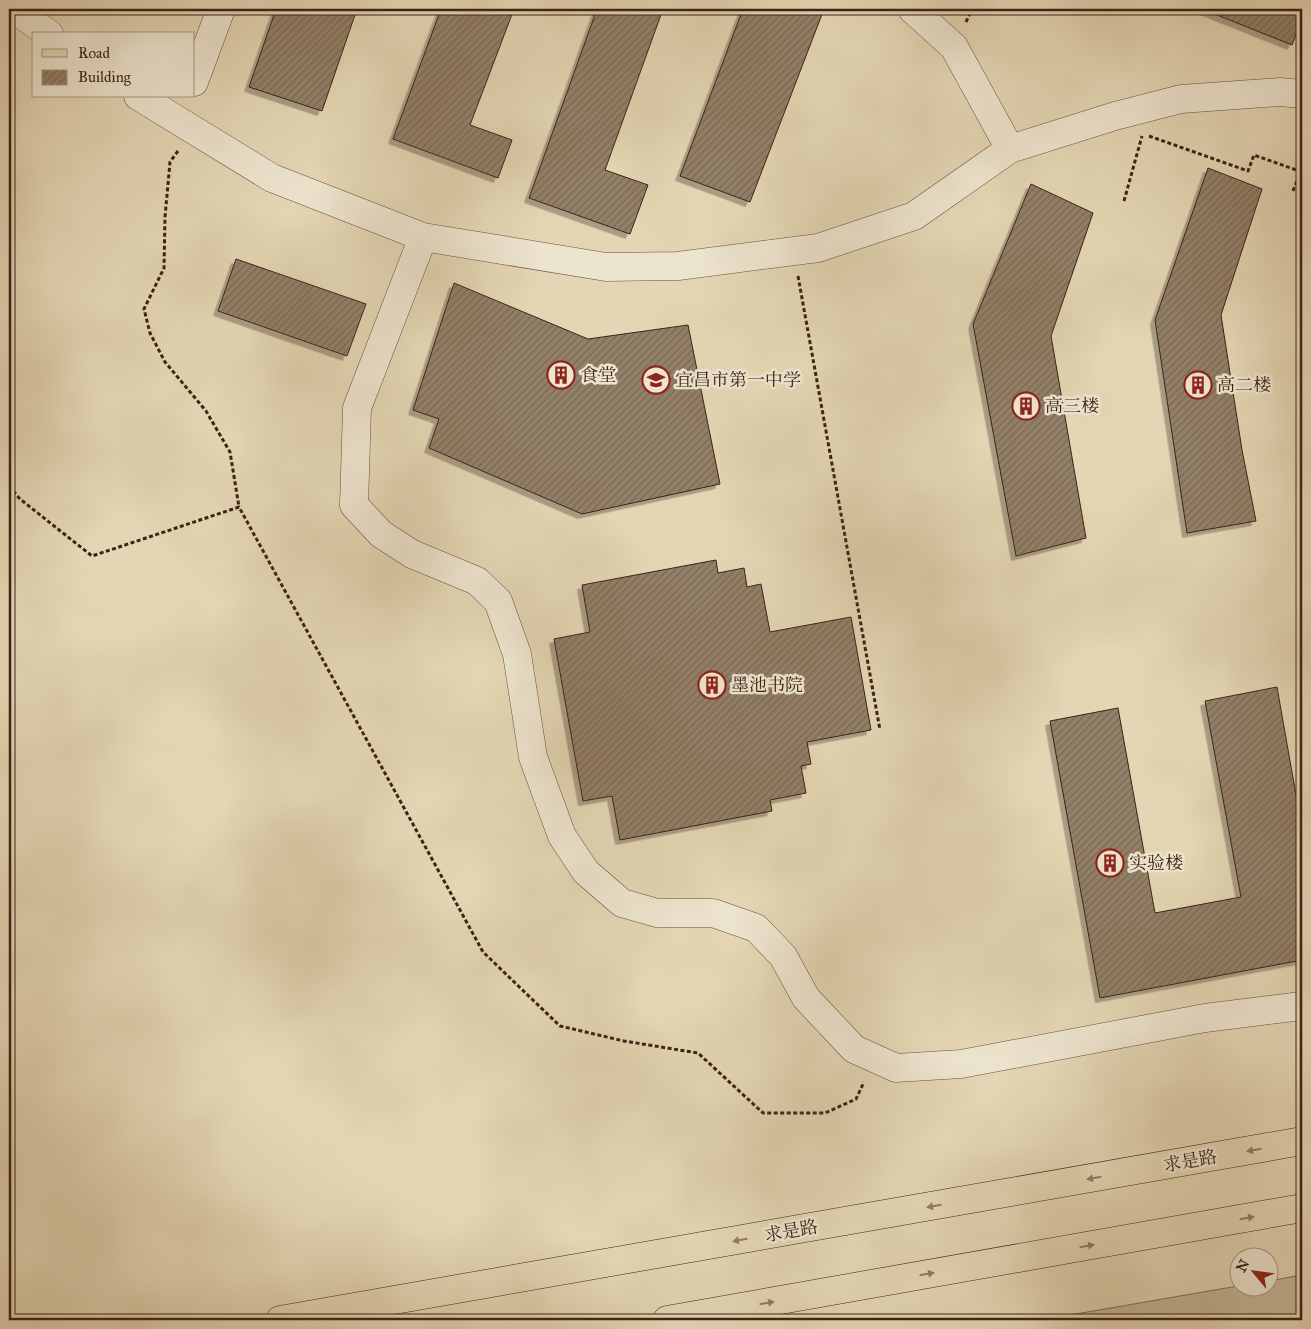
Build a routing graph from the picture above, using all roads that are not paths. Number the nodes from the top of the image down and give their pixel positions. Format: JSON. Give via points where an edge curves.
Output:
{"nodes":[{"id":1,"x":14,"y":9,"type":"edge"},
{"id":2,"x":221,"y":9,"type":"edge"},
{"id":3,"x":912,"y":9,"type":"edge"},
{"id":4,"x":46,"y":32,"type":"edge"},
{"id":5,"x":195,"y":79,"type":"edge"},
{"id":6,"x":1302,"y":94,"type":"edge"},
{"id":7,"x":141,"y":98,"type":"edge"},
{"id":8,"x":189,"y":98,"type":"edge"},
{"id":9,"x":186,"y":126,"type":"junction"},
{"id":10,"x":1010,"y":149,"type":"junction"},
{"id":11,"x":423,"y":237,"type":"junction"},
{"id":12,"x":1302,"y":1006,"type":"edge"},
{"id":13,"x":1302,"y":1141,"type":"edge"},
{"id":14,"x":1302,"y":1208,"type":"edge"},
{"id":15,"x":280,"y":1320,"type":"edge"},
{"id":16,"x":667,"y":1320,"type":"edge"}],
"edges":[{"from":1,"to":4,"type":"lane"},
{"from":2,"to":5,"type":"lane"},
{"from":3,"to":10,"type":"lane","via":[[954,47]]},
{"from":6,"to":10,"type":"lane","via":[[1280,92],[1181,99]]},
{"from":7,"to":9,"type":"lane"},
{"from":8,"to":9,"type":"lane"},
{"from":9,"to":11,"type":"lane","via":[[272,178]]},
{"from":10,"to":11,"type":"lane","via":[[914,216],[818,248],[678,266],[606,268]]},
{"from":11,"to":12,"type":"lane","via":[[357,408],[354,506],[381,534],[412,554],[477,581],[498,601],[517,654],[533,757],[562,836],[586,872],[622,903],[657,914],[713,913],[756,928],[783,956],[806,998],[854,1049],[896,1068],[962,1064],[1205,1018]]},
{"from":13,"to":15,"type":"main road","name":"求是路","one_way":true},
{"from":16,"to":14,"type":"main road","one_way":true}]}
